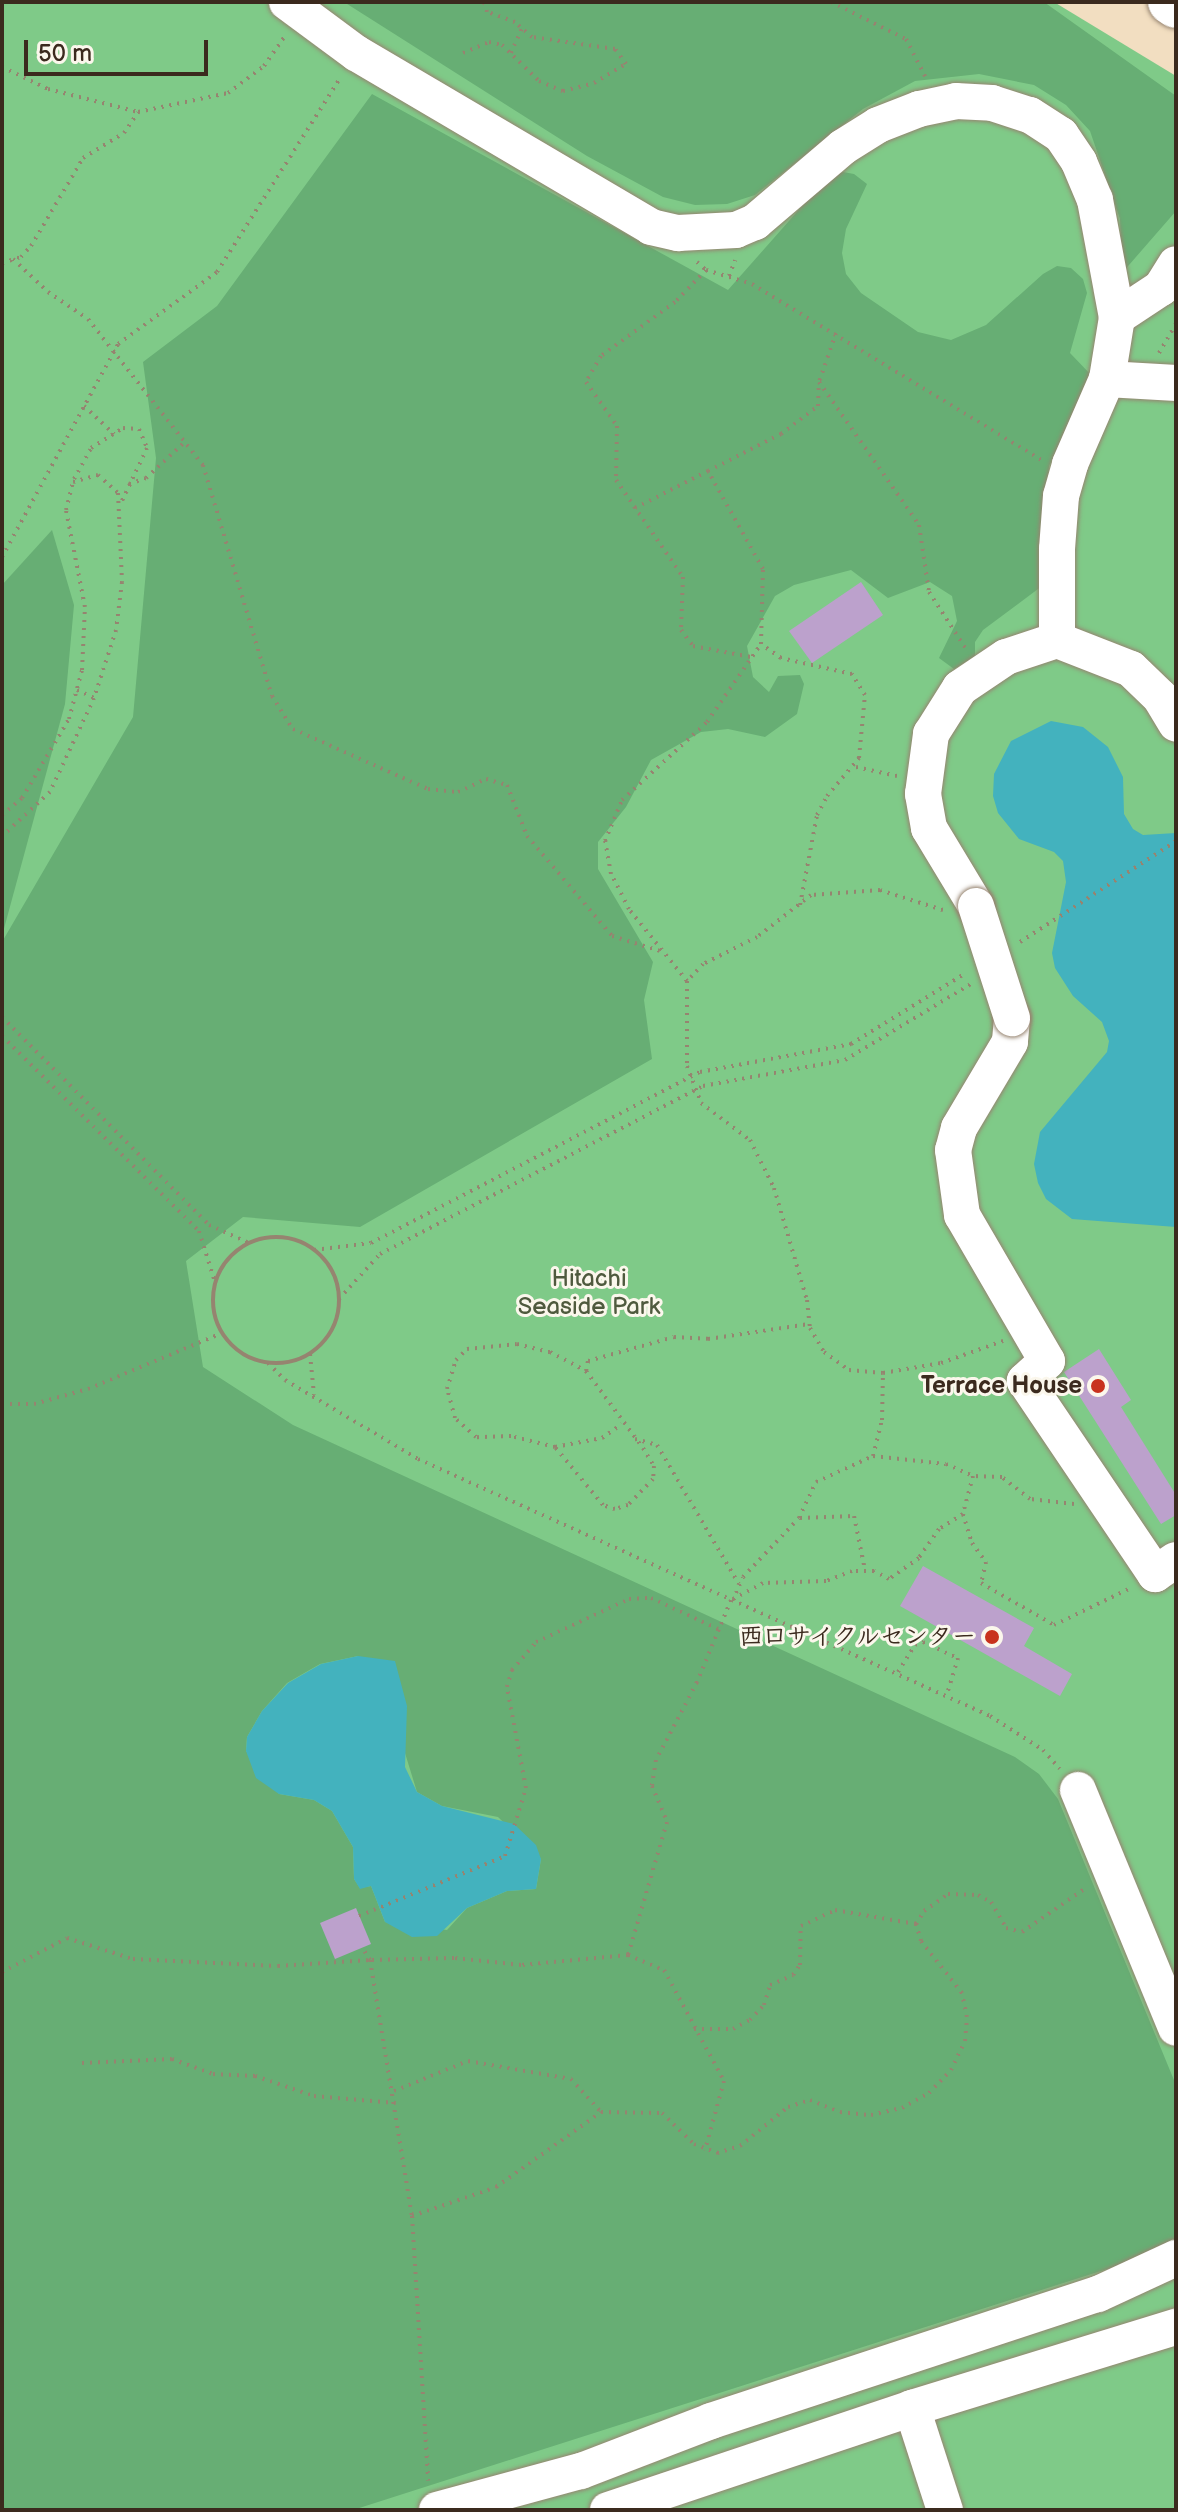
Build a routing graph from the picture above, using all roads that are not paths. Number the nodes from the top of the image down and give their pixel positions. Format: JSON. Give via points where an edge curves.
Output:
{"nodes":[{"id":1,"x":1170,"y":2,"type":"edge"},
{"id":2,"x":1176,"y":6,"type":"edge"},
{"id":3,"x":294,"y":8,"type":"edge"},
{"id":4,"x":1176,"y":264,"type":"edge"},
{"id":5,"x":1117,"y":317,"type":"junction"},
{"id":6,"x":1107,"y":379,"type":"junction"},
{"id":7,"x":1176,"y":383,"type":"edge"},
{"id":8,"x":1057,"y":640,"type":"junction"},
{"id":9,"x":1176,"y":724,"type":"edge"},
{"id":10,"x":1176,"y":1560,"type":"edge"},
{"id":11,"x":1078,"y":1790,"type":"road end"},
{"id":12,"x":1176,"y":2028,"type":"edge"},
{"id":13,"x":1176,"y":2258,"type":"edge"},
{"id":14,"x":1176,"y":2327,"type":"edge"},
{"id":15,"x":912,"y":2408,"type":"junction"},
{"id":16,"x":581,"y":2471,"type":"junction"},
{"id":17,"x":433,"y":2502,"type":"edge"},
{"id":18,"x":591,"y":2510,"type":"edge"},
{"id":19,"x":608,"y":2510,"type":"edge"},
{"id":20,"x":945,"y":2510,"type":"edge"}],
"edges":[{"from":1,"to":2,"type":"highway"},
{"from":3,"to":5,"type":"street","via":[[356,53],[651,227],[678,233],[736,230],[755,222],[843,147],[878,125],[935,105],[992,103],[1030,115],[1061,135],[1095,200]]},
{"from":4,"to":5,"type":"street","via":[[1161,288]]},
{"from":5,"to":6,"type":"street"},
{"from":6,"to":7,"type":"street"},
{"from":6,"to":8,"type":"street","via":[[1067,475],[1057,549]]},
{"from":8,"to":9,"type":"street","via":[[1131,669],[1160,697]]},
{"from":8,"to":10,"type":"street","bridge":true,"via":[[1027,647],[980,671],[944,708],[923,766],[929,828],[973,900],[1012,1018],[1010,1042],[959,1128],[953,1150],[954,1188],[962,1215],[1047,1361],[1025,1381],[1155,1574]]},
{"from":11,"to":12,"type":"street"},
{"from":13,"to":16,"type":"street","via":[[1098,2294],[711,2421]]},
{"from":14,"to":15,"type":"street"},
{"from":15,"to":19,"type":"street"},
{"from":15,"to":20,"type":"street"},
{"from":16,"to":17,"type":"street"},
{"from":16,"to":18,"type":"street"}]}
